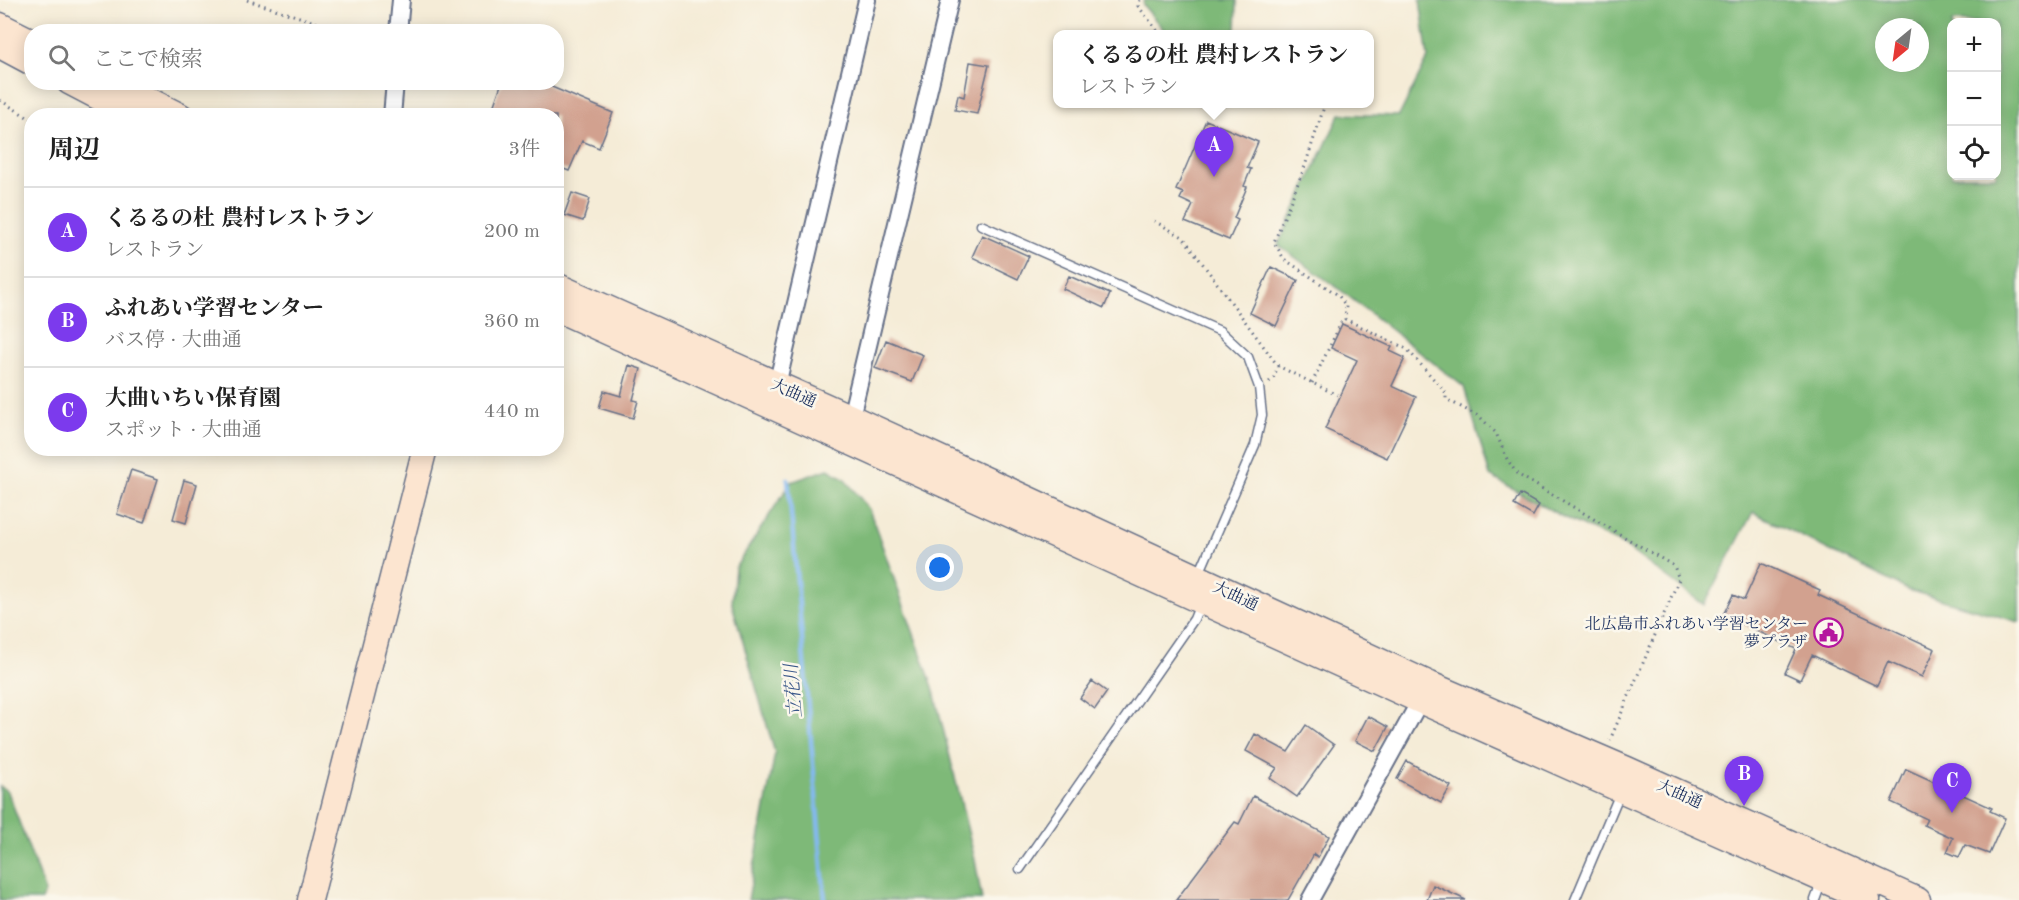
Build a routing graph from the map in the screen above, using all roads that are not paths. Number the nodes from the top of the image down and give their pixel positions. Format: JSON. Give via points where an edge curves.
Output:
{"nodes":[{"id":1,"x":401,"y":0,"type":"edge"},
{"id":2,"x":867,"y":0,"type":"edge"},
{"id":3,"x":950,"y":0,"type":"edge"},
{"id":4,"x":399,"y":24,"type":"edge"},
{"id":5,"x":0,"y":25,"type":"edge"},
{"id":6,"x":24,"y":37,"type":"edge"},
{"id":7,"x":0,"y":46,"type":"edge"},
{"id":8,"x":24,"y":59,"type":"edge"},
{"id":9,"x":84,"y":90,"type":"edge"},
{"id":10,"x":130,"y":90,"type":"edge"},
{"id":11,"x":394,"y":90,"type":"edge"},
{"id":12,"x":119,"y":108,"type":"edge"},
{"id":13,"x":165,"y":108,"type":"edge"},
{"id":14,"x":393,"y":108,"type":"edge"},
{"id":15,"x":981,"y":225,"type":"dead end"},
{"id":16,"x":564,"y":289,"type":"edge"},
{"id":17,"x":564,"y":312,"type":"edge"},
{"id":18,"x":777,"y":385,"type":"junction"},
{"id":19,"x":851,"y":417,"type":"junction"},
{"id":20,"x":424,"y":456,"type":"edge"},
{"id":21,"x":1199,"y":589,"type":"junction"},
{"id":22,"x":1425,"y":692,"type":"junction"},
{"id":23,"x":1621,"y":790,"type":"junction"},
{"id":24,"x":1020,"y":869,"type":"dead end"},
{"id":25,"x":1823,"y":880,"type":"edge"},
{"id":26,"x":310,"y":900,"type":"edge"},
{"id":27,"x":1310,"y":900,"type":"edge"},
{"id":28,"x":1575,"y":900,"type":"edge"},
{"id":29,"x":1868,"y":900,"type":"edge"},
{"id":30,"x":1918,"y":900,"type":"edge"}],
"edges":[{"from":1,"to":4,"type":"street"},
{"from":2,"to":18,"type":"street"},
{"from":3,"to":19,"type":"street"},
{"from":5,"to":6,"type":"main road"},
{"from":7,"to":8,"type":"main road"},
{"from":9,"to":12,"type":"main road"},
{"from":10,"to":13,"type":"main road"},
{"from":11,"to":14,"type":"street"},
{"from":15,"to":21,"type":"lane","via":[[1220,331],[1248,357],[1259,387],[1262,415],[1255,445]]},
{"from":16,"to":18,"type":"main road","name":"大曲通"},
{"from":17,"to":21,"type":"main road","name":"大曲通"},
{"from":18,"to":19,"type":"main road","name":"大曲通"},
{"from":19,"to":21,"type":"main road","name":"大曲通"},
{"from":20,"to":26,"type":"main road"},
{"from":21,"to":22,"type":"main road","name":"大曲通"},
{"from":21,"to":24,"type":"lane","via":[[1194,619]]},
{"from":22,"to":23,"type":"main road","name":"大曲通"},
{"from":22,"to":25,"type":"main road","name":"大曲通","via":[[1602,758]]},
{"from":22,"to":27,"type":"street"},
{"from":23,"to":25,"type":"main road","name":"大曲通"},
{"from":23,"to":28,"type":"lane"},
{"from":25,"to":29,"type":"main road","name":"大曲通"},
{"from":25,"to":30,"type":"main road","name":"大曲通"}]}
